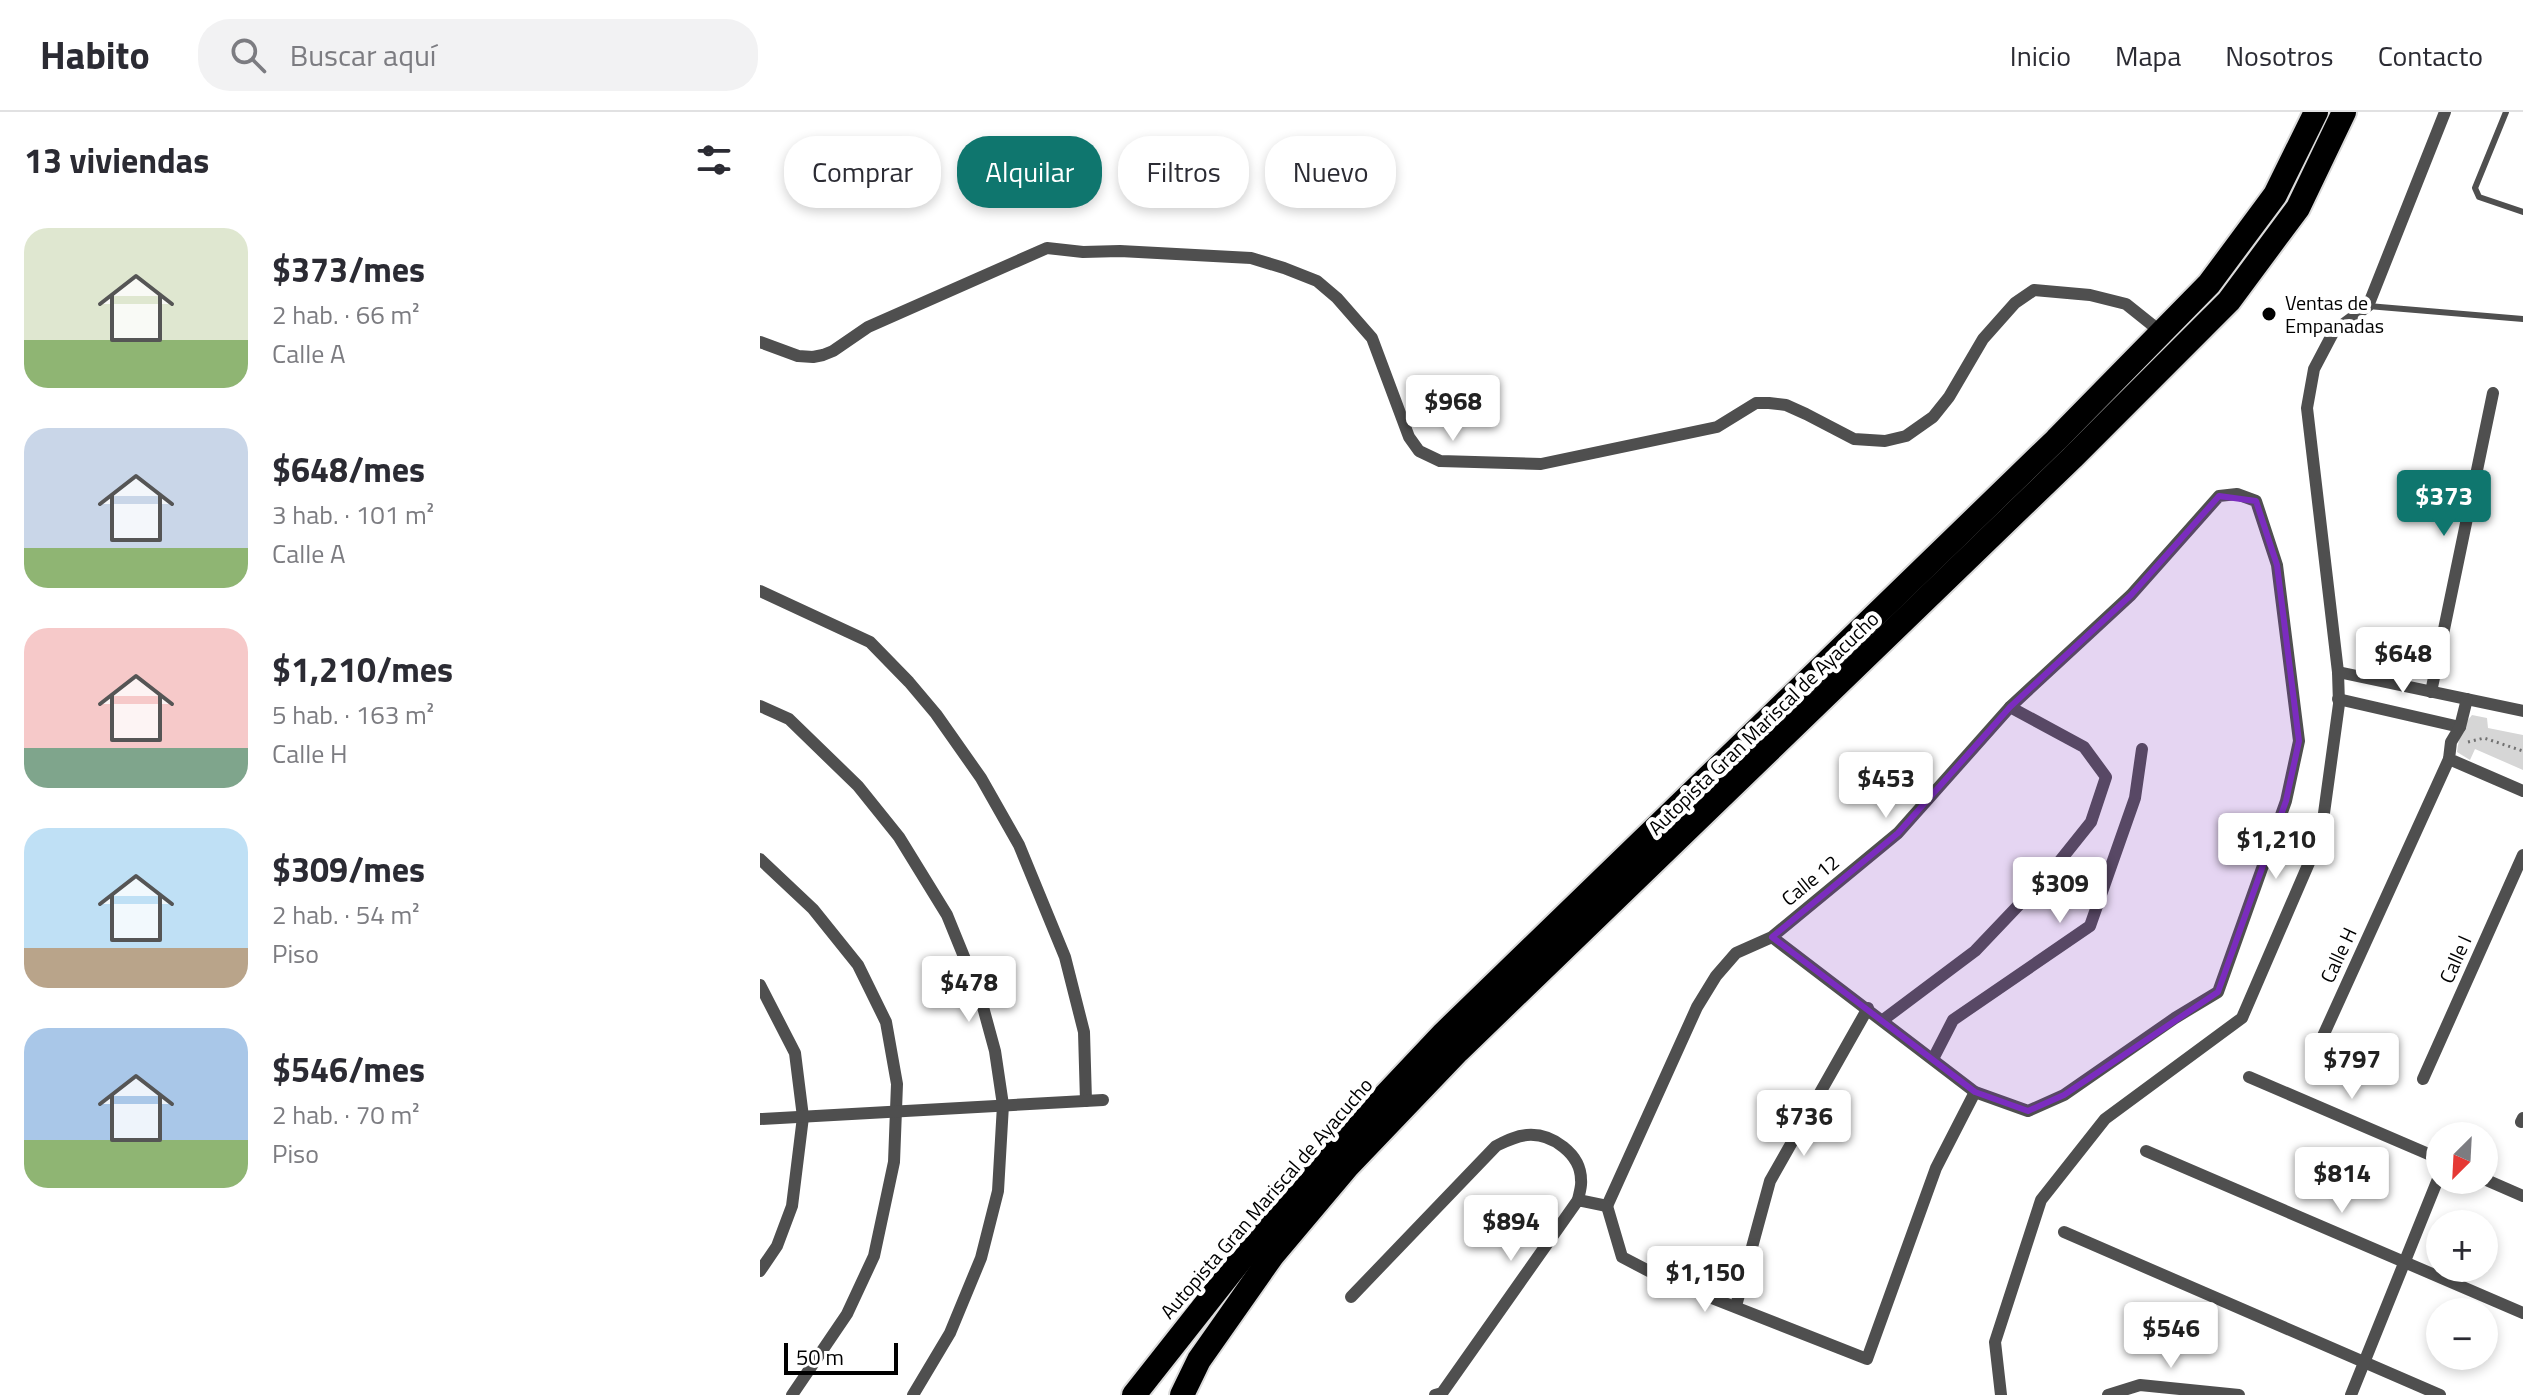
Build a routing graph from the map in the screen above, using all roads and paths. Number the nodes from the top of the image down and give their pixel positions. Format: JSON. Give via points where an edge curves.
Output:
{"nodes":[{"id":1,"x":2316,"y":112,"type":"edge"},
{"id":2,"x":2344,"y":112,"type":"edge"},
{"id":3,"x":2445,"y":112,"type":"edge"},
{"id":4,"x":2506,"y":112,"type":"edge"},
{"id":5,"x":2523,"y":212,"type":"edge"},
{"id":6,"x":2368,"y":306,"type":"junction"},
{"id":7,"x":2523,"y":319,"type":"edge"},
{"id":8,"x":2161,"y":332,"type":"junction"},
{"id":9,"x":760,"y":342,"type":"edge"},
{"id":10,"x":2493,"y":393,"type":"dead end"},
{"id":11,"x":760,"y":591,"type":"edge"},
{"id":12,"x":2338,"y":672,"type":"junction"},
{"id":13,"x":2431,"y":692,"type":"junction"},
{"id":14,"x":2338,"y":699,"type":"junction"},
{"id":15,"x":2467,"y":699,"type":"junction"},
{"id":16,"x":760,"y":706,"type":"edge"},
{"id":17,"x":2010,"y":707,"type":"junction"},
{"id":18,"x":2523,"y":711,"type":"edge"},
{"id":19,"x":2460,"y":727,"type":"junction"},
{"id":20,"x":2476,"y":732,"type":"dead end"},
{"id":21,"x":2484,"y":738,"type":"junction"},
{"id":22,"x":2460,"y":743,"type":"dead end"},
{"id":23,"x":2142,"y":749,"type":"dead end"},
{"id":24,"x":2523,"y":751,"type":"edge"},
{"id":25,"x":2449,"y":759,"type":"junction"},
{"id":26,"x":2523,"y":791,"type":"edge"},
{"id":27,"x":2523,"y":855,"type":"edge"},
{"id":28,"x":760,"y":859,"type":"edge"},
{"id":29,"x":1772,"y":937,"type":"junction"},
{"id":30,"x":760,"y":985,"type":"edge"},
{"id":31,"x":1868,"y":1008,"type":"junction"},
{"id":32,"x":1883,"y":1020,"type":"junction"},
{"id":33,"x":2323,"y":1036,"type":"dead end"},
{"id":34,"x":1933,"y":1059,"type":"junction"},
{"id":35,"x":2249,"y":1077,"type":"dead end"},
{"id":36,"x":2423,"y":1079,"type":"dead end"},
{"id":37,"x":1975,"y":1092,"type":"junction"},
{"id":38,"x":1103,"y":1100,"type":"dead end"},
{"id":39,"x":1086,"y":1101,"type":"junction"},
{"id":40,"x":1003,"y":1105,"type":"junction"},
{"id":41,"x":896,"y":1111,"type":"junction"},
{"id":42,"x":803,"y":1117,"type":"junction"},
{"id":43,"x":760,"y":1119,"type":"edge"},
{"id":44,"x":2146,"y":1151,"type":"dead end"},
{"id":45,"x":2426,"y":1153,"type":"edge"},
{"id":46,"x":2498,"y":1185,"type":"edge"},
{"id":47,"x":2432,"y":1194,"type":"edge"},
{"id":48,"x":2523,"y":1196,"type":"edge"},
{"id":49,"x":1578,"y":1200,"type":"junction"},
{"id":50,"x":1607,"y":1206,"type":"junction"},
{"id":51,"x":2064,"y":1232,"type":"dead end"},
{"id":52,"x":2404,"y":1262,"type":"junction"},
{"id":53,"x":760,"y":1271,"type":"edge"},
{"id":54,"x":1351,"y":1297,"type":"dead end"},
{"id":55,"x":1736,"y":1306,"type":"junction"},
{"id":56,"x":2523,"y":1313,"type":"edge"},
{"id":57,"x":2364,"y":1362,"type":"junction"},
{"id":58,"x":792,"y":1395,"type":"edge"},
{"id":59,"x":913,"y":1395,"type":"edge"},
{"id":60,"x":1134,"y":1395,"type":"edge"},
{"id":61,"x":1182,"y":1395,"type":"edge"},
{"id":62,"x":1435,"y":1395,"type":"edge"},
{"id":63,"x":2001,"y":1395,"type":"edge"},
{"id":64,"x":2108,"y":1395,"type":"edge"},
{"id":65,"x":2239,"y":1395,"type":"edge"},
{"id":66,"x":2351,"y":1395,"type":"edge"},
{"id":67,"x":2440,"y":1395,"type":"edge"}],
"edges":[{"from":1,"to":8,"type":"highway","name":"Autopista Gran Mariscal de Ayacucho","via":[[2275,195],[2209,284]]},
{"from":2,"to":61,"type":"highway","name":"Autopista Gran Mariscal de Ayacucho","via":[[2298,208],[2229,301],[1458,1051],[1281,1244],[1199,1360]]},
{"from":3,"to":6,"type":"street"},
{"from":4,"to":5,"type":"lane","via":[[2475,188],[2489,202]]},
{"from":6,"to":7,"type":"lane"},
{"from":6,"to":12,"type":"street","via":[[2334,331],[2314,369],[2307,408]]},
{"from":8,"to":9,"type":"street","via":[[2126,304],[2034,290],[1983,339],[1933,417],[1896,439],[1854,439],[1786,405],[1756,403],[1717,427],[1541,464],[1440,461],[1419,451],[1372,338],[1317,281],[1251,258],[1047,248],[868,327],[823,355],[798,356]]},
{"from":8,"to":60,"type":"highway","name":"Autopista Gran Mariscal de Ayacucho","via":[[1444,1033],[1331,1153]]},
{"from":10,"to":13,"type":"street"},
{"from":11,"to":39,"type":"street","via":[[870,642],[936,714],[981,778],[1019,845],[1065,957],[1084,1032]]},
{"from":12,"to":13,"type":"street"},
{"from":12,"to":14,"type":"street"},
{"from":13,"to":15,"type":"street"},
{"from":14,"to":19,"type":"street"},
{"from":14,"to":63,"type":"street","via":[[2321,835],[2242,1018],[2105,1119],[2041,1200],[1995,1342]]},
{"from":15,"to":18,"type":"street"},
{"from":15,"to":19,"type":"street","name":"Calle H"},
{"from":16,"to":40,"type":"street","via":[[789,719],[858,786],[899,837],[947,915],[980,996]]},
{"from":17,"to":29,"type":"street","name":"Calle 12","via":[[1898,833]]},
{"from":17,"to":32,"type":"street","via":[[2084,747],[2099,767],[2106,777],[2091,822],[1975,951]]},
{"from":17,"to":37,"type":"street","name":"Calle 12","via":[[2131,595],[2219,496],[2237,494],[2256,501],[2277,565],[2299,741],[2286,801],[2218,992],[2064,1095],[2028,1111]]},
{"from":19,"to":25,"type":"street","name":"Calle H"},
{"from":20,"to":21,"type":"path"},
{"from":21,"to":22,"type":"path"},
{"from":21,"to":24,"type":"path"},
{"from":23,"to":34,"type":"street","via":[[2135,798],[2090,926],[1953,1020]]},
{"from":25,"to":26,"type":"street"},
{"from":25,"to":33,"type":"street","name":"Calle H"},
{"from":27,"to":36,"type":"street","name":"Calle I"},
{"from":28,"to":41,"type":"street","via":[[813,909],[858,965],[886,1022],[897,1084]]},
{"from":29,"to":31,"type":"street"},
{"from":29,"to":50,"type":"street","name":"Calle 12","via":[[1736,953],[1716,976]]},
{"from":30,"to":42,"type":"street","via":[[795,1053]]},
{"from":31,"to":32,"type":"street"},
{"from":31,"to":55,"type":"street","via":[[1770,1181]]},
{"from":32,"to":34,"type":"street"},
{"from":34,"to":37,"type":"street"},
{"from":35,"to":45,"type":"street"},
{"from":37,"to":55,"type":"street","via":[[1936,1168],[1867,1359]]},
{"from":38,"to":39,"type":"street"},
{"from":39,"to":40,"type":"street"},
{"from":40,"to":41,"type":"street"},
{"from":40,"to":59,"type":"street","via":[[998,1191],[981,1258],[950,1333]]},
{"from":41,"to":42,"type":"street"},
{"from":41,"to":58,"type":"street","via":[[894,1162],[874,1256],[847,1314]]},
{"from":42,"to":43,"type":"street"},
{"from":42,"to":53,"type":"street","via":[[792,1206],[777,1246]]},
{"from":44,"to":52,"type":"street"},
{"from":46,"to":48,"type":"street"},
{"from":47,"to":52,"type":"street"},
{"from":49,"to":50,"type":"street"},
{"from":49,"to":54,"type":"street","via":[[1581,1180],[1576,1161],[1558,1142],[1531,1135],[1512,1138],[1496,1146]]},
{"from":49,"to":62,"type":"street","via":[[1442,1393]]},
{"from":50,"to":55,"type":"street","via":[[1622,1257]]},
{"from":51,"to":57,"type":"street"},
{"from":52,"to":56,"type":"street"},
{"from":52,"to":57,"type":"street"},
{"from":57,"to":66,"type":"street"},
{"from":57,"to":67,"type":"street"},
{"from":64,"to":65,"type":"street","via":[[2140,1385]]}]}
